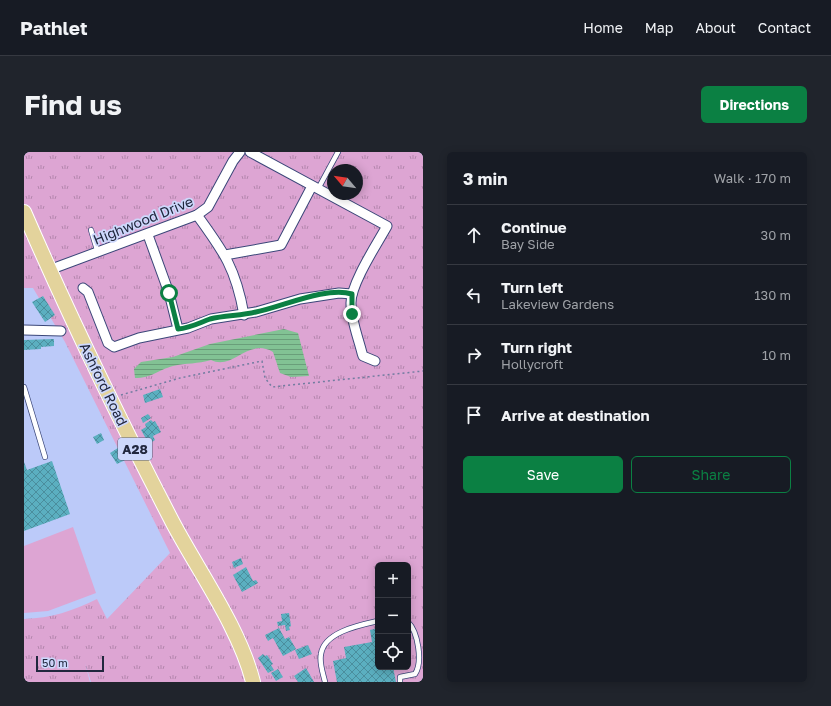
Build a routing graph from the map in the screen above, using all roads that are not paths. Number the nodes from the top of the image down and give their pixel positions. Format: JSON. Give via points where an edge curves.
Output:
{"nodes":[{"id":1,"x":240,"y":152,"type":"edge"},
{"id":2,"x":250,"y":152,"type":"edge"},
{"id":3,"x":338,"y":152,"type":"edge"},
{"id":4,"x":315,"y":187,"type":"junction"},
{"id":5,"x":24,"y":212,"type":"edge"},
{"id":6,"x":197,"y":215,"type":"junction"},
{"id":7,"x":91,"y":230,"type":"dead end"},
{"id":8,"x":148,"y":235,"type":"junction"},
{"id":9,"x":98,"y":253,"type":"junction"},
{"id":10,"x":225,"y":255,"type":"junction"},
{"id":11,"x":49,"y":270,"type":"junction"},
{"id":12,"x":83,"y":288,"type":"dead end"},
{"id":13,"x":352,"y":294,"type":"junction"},
{"id":14,"x":244,"y":315,"type":"junction"},
{"id":15,"x":178,"y":329,"type":"junction"},
{"id":16,"x":24,"y":330,"type":"edge"},
{"id":17,"x":61,"y":331,"type":"dead end"},
{"id":18,"x":375,"y":361,"type":"dead end"},
{"id":19,"x":24,"y":387,"type":"edge"},
{"id":20,"x":45,"y":457,"type":"dead end"},
{"id":21,"x":375,"y":622,"type":"edge"},
{"id":22,"x":411,"y":625,"type":"edge"},
{"id":23,"x":253,"y":682,"type":"edge"},
{"id":24,"x":325,"y":682,"type":"edge"},
{"id":25,"x":400,"y":682,"type":"edge"}],
"edges":[{"from":1,"to":6,"type":"street","name":"Highwood Drive","via":[[208,207]]},
{"from":2,"to":4,"type":"street"},
{"from":3,"to":4,"type":"lane"},
{"from":4,"to":10,"type":"street","via":[[281,245]]},
{"from":4,"to":13,"type":"street","via":[[387,226]]},
{"from":5,"to":11,"type":"main road","name":"Ashford Road","number":"A28"},
{"from":6,"to":8,"type":"street","name":"Highwood Drive"},
{"from":6,"to":10,"type":"street"},
{"from":7,"to":9,"type":"lane"},
{"from":8,"to":9,"type":"street","name":"Highwood Drive"},
{"from":8,"to":15,"type":"street","via":[[169,293]]},
{"from":9,"to":11,"type":"street","name":"Highwood Drive"},
{"from":10,"to":14,"type":"street","via":[[238,284]]},
{"from":11,"to":23,"type":"main road","name":"Ashford Road","number":"A28","via":[[109,398],[174,525],[239,643]]},
{"from":12,"to":15,"type":"street","via":[[88,292],[111,347]]},
{"from":13,"to":14,"type":"street","via":[[339,292],[312,296]]},
{"from":13,"to":18,"type":"street","via":[[352,314],[363,356]]},
{"from":14,"to":15,"type":"street","via":[[215,318]]},
{"from":16,"to":17,"type":"street"},
{"from":19,"to":20,"type":"lane"},
{"from":21,"to":24,"type":"lane","via":[[346,630],[325,644],[320,659]]},
{"from":22,"to":25,"type":"lane","via":[[419,664],[415,674],[400,677]]}]}
